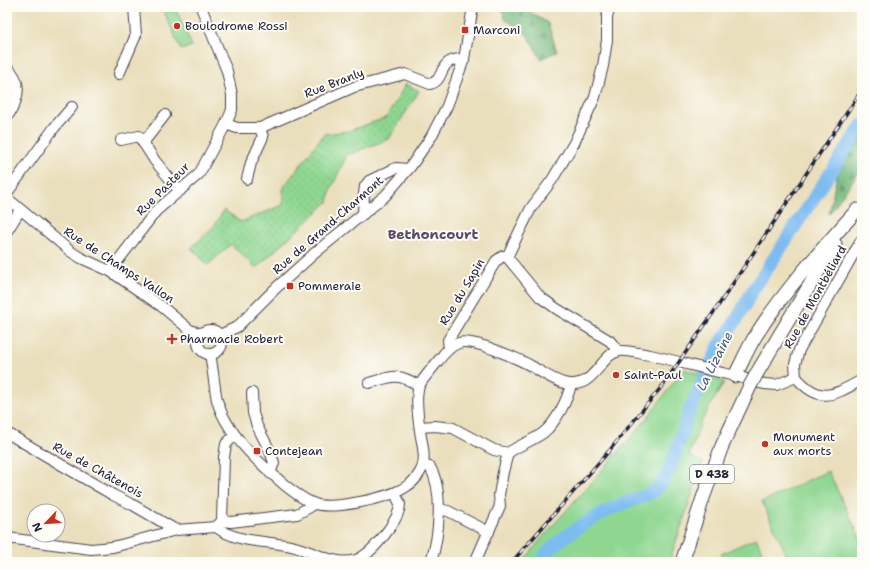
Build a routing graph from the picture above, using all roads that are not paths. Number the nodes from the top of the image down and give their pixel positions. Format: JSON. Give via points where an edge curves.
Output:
{"nodes":[{"id":1,"x":134,"y":7,"type":"edge"},
{"id":2,"x":201,"y":7,"type":"edge"},
{"id":3,"x":473,"y":7,"type":"edge"},
{"id":4,"x":610,"y":7,"type":"edge"},
{"id":5,"x":464,"y":59,"type":"junction"},
{"id":6,"x":7,"y":66,"type":"edge"},
{"id":7,"x":119,"y":74,"type":"dead end"},
{"id":8,"x":72,"y":107,"type":"dead end"},
{"id":9,"x":165,"y":115,"type":"dead end"},
{"id":10,"x":7,"y":117,"type":"edge"},
{"id":11,"x":226,"y":124,"type":"junction"},
{"id":12,"x":260,"y":128,"type":"junction"},
{"id":13,"x":121,"y":140,"type":"dead end"},
{"id":14,"x":143,"y":143,"type":"junction"},
{"id":15,"x":408,"y":168,"type":"junction"},
{"id":16,"x":247,"y":179,"type":"dead end"},
{"id":17,"x":180,"y":191,"type":"junction"},
{"id":18,"x":7,"y":193,"type":"edge"},
{"id":19,"x":7,"y":198,"type":"edge"},
{"id":20,"x":860,"y":206,"type":"edge"},
{"id":21,"x":20,"y":210,"type":"junction"},
{"id":22,"x":363,"y":214,"type":"junction"},
{"id":23,"x":7,"y":231,"type":"edge"},
{"id":24,"x":862,"y":239,"type":"edge"},
{"id":25,"x":507,"y":257,"type":"junction"},
{"id":26,"x":110,"y":271,"type":"junction"},
{"id":27,"x":201,"y":334,"type":"junction"},
{"id":28,"x":220,"y":335,"type":"junction"},
{"id":29,"x":449,"y":349,"type":"junction"},
{"id":30,"x":618,"y":351,"type":"junction"},
{"id":31,"x":210,"y":354,"type":"junction"},
{"id":32,"x":732,"y":375,"type":"junction"},
{"id":33,"x":796,"y":377,"type":"junction"},
{"id":34,"x":862,"y":380,"type":"edge"},
{"id":35,"x":755,"y":381,"type":"junction"},
{"id":36,"x":369,"y":383,"type":"dead end"},
{"id":37,"x":571,"y":384,"type":"junction"},
{"id":38,"x":419,"y":386,"type":"junction"},
{"id":39,"x":252,"y":393,"type":"dead end"},
{"id":40,"x":420,"y":427,"type":"junction"},
{"id":41,"x":7,"y":433,"type":"edge"},
{"id":42,"x":235,"y":435,"type":"junction"},
{"id":43,"x":508,"y":453,"type":"junction"},
{"id":44,"x":423,"y":465,"type":"junction"},
{"id":45,"x":270,"y":473,"type":"junction"},
{"id":46,"x":395,"y":493,"type":"junction"},
{"id":47,"x":313,"y":503,"type":"junction"},
{"id":48,"x":439,"y":509,"type":"junction"},
{"id":49,"x":219,"y":524,"type":"junction"},
{"id":50,"x":176,"y":530,"type":"junction"},
{"id":51,"x":489,"y":532,"type":"junction"},
{"id":52,"x":7,"y":538,"type":"edge"},
{"id":53,"x":431,"y":562,"type":"edge"},
{"id":54,"x":475,"y":562,"type":"edge"},
{"id":55,"x":682,"y":562,"type":"edge"}],
"edges":[{"from":1,"to":7,"type":"street","via":[[136,35]]},
{"from":2,"to":11,"type":"street","name":"Rue Pasteur","via":[[227,71],[232,110]]},
{"from":3,"to":5,"type":"street","name":"Rue de Grand-Charmont"},
{"from":4,"to":25,"type":"street","via":[[603,66],[595,97],[574,143],[552,180],[531,208]]},
{"from":5,"to":12,"type":"street","name":"Rue Branly","via":[[456,58],[449,61],[434,83],[430,84],[405,74],[354,87]]},
{"from":5,"to":15,"type":"street","name":"Rue de Grand-Charmont","via":[[447,106],[431,137]]},
{"from":6,"to":10,"type":"street","via":[[18,84],[18,95]]},
{"from":8,"to":18,"type":"street"},
{"from":9,"to":14,"type":"street"},
{"from":11,"to":12,"type":"street","name":"Rue Branly","via":[[237,128]]},
{"from":11,"to":17,"type":"street","name":"Rue Pasteur","via":[[199,174]]},
{"from":12,"to":16,"type":"street","via":[[263,137]]},
{"from":13,"to":14,"type":"street","via":[[139,136]]},
{"from":14,"to":17,"type":"street"},
{"from":15,"to":22,"type":"street","name":"Rue de Grand-Charmont","via":[[385,196]]},
{"from":15,"to":22,"type":"street","via":[[396,168],[369,181],[365,186]]},
{"from":17,"to":26,"type":"street","name":"Rue Pasteur","via":[[156,211]]},
{"from":19,"to":21,"type":"street","name":"Rue de Champs Vallon"},
{"from":20,"to":32,"type":"main road","via":[[770,314]]},
{"from":20,"to":35,"type":"main road","number":"D 438","via":[[797,306]]},
{"from":21,"to":23,"type":"street"},
{"from":21,"to":26,"type":"street","name":"Rue de Champs Vallon","via":[[70,251]]},
{"from":22,"to":28,"type":"street","name":"Rue de Grand-Charmont","via":[[316,252],[237,327]]},
{"from":24,"to":33,"type":"street","name":"Rue de Montbéliard","via":[[798,350]]},
{"from":25,"to":29,"type":"street","name":"Rue du Sapin","via":[[503,256],[496,261],[448,340]]},
{"from":25,"to":30,"type":"street","via":[[540,297],[610,341]]},
{"from":26,"to":27,"type":"street","name":"Rue de Champs Vallon","via":[[161,306],[190,330]]},
{"from":27,"to":28,"type":"street","via":[[210,330]]},
{"from":27,"to":31,"type":"street","via":[[199,345],[203,351]]},
{"from":28,"to":31,"type":"street","via":[[220,349]]},
{"from":29,"to":37,"type":"street","via":[[458,343],[470,342],[530,366],[562,383]]},
{"from":29,"to":38,"type":"street"},
{"from":30,"to":32,"type":"street","via":[[647,355]]},
{"from":30,"to":37,"type":"street","via":[[590,377]]},
{"from":31,"to":42,"type":"street","via":[[218,403],[224,419]]},
{"from":32,"to":35,"type":"street"},
{"from":33,"to":34,"type":"street","via":[[813,392],[828,395],[838,393]]},
{"from":33,"to":35,"type":"street","via":[[776,385]]},
{"from":35,"to":55,"type":"main road","number":"D 438","via":[[722,446]]},
{"from":36,"to":38,"type":"street","via":[[399,376]]},
{"from":37,"to":43,"type":"street","via":[[566,402],[551,425],[543,433]]},
{"from":38,"to":40,"type":"street"},
{"from":39,"to":45,"type":"street","via":[[253,413],[257,426],[274,463]]},
{"from":40,"to":43,"type":"street","via":[[453,428],[494,450]]},
{"from":40,"to":44,"type":"street"},
{"from":41,"to":50,"type":"street","name":"Rue de Châtenois"},
{"from":42,"to":45,"type":"street"},
{"from":42,"to":49,"type":"street","via":[[226,444]]},
{"from":43,"to":51,"type":"street","via":[[499,495],[500,506]]},
{"from":44,"to":46,"type":"street","via":[[414,481]]},
{"from":44,"to":48,"type":"street","via":[[430,467],[434,475]]},
{"from":45,"to":47,"type":"street"},
{"from":46,"to":47,"type":"street","via":[[328,506]]},
{"from":46,"to":49,"type":"street","via":[[400,504],[396,518],[387,532],[371,550],[357,559],[340,562],[294,547],[236,537],[223,532]]},
{"from":47,"to":49,"type":"street","via":[[298,514]]},
{"from":48,"to":51,"type":"street"},
{"from":48,"to":53,"type":"street"},
{"from":49,"to":50,"type":"street"},
{"from":50,"to":52,"type":"street","via":[[113,547],[91,549]]},
{"from":51,"to":54,"type":"street"}]}
